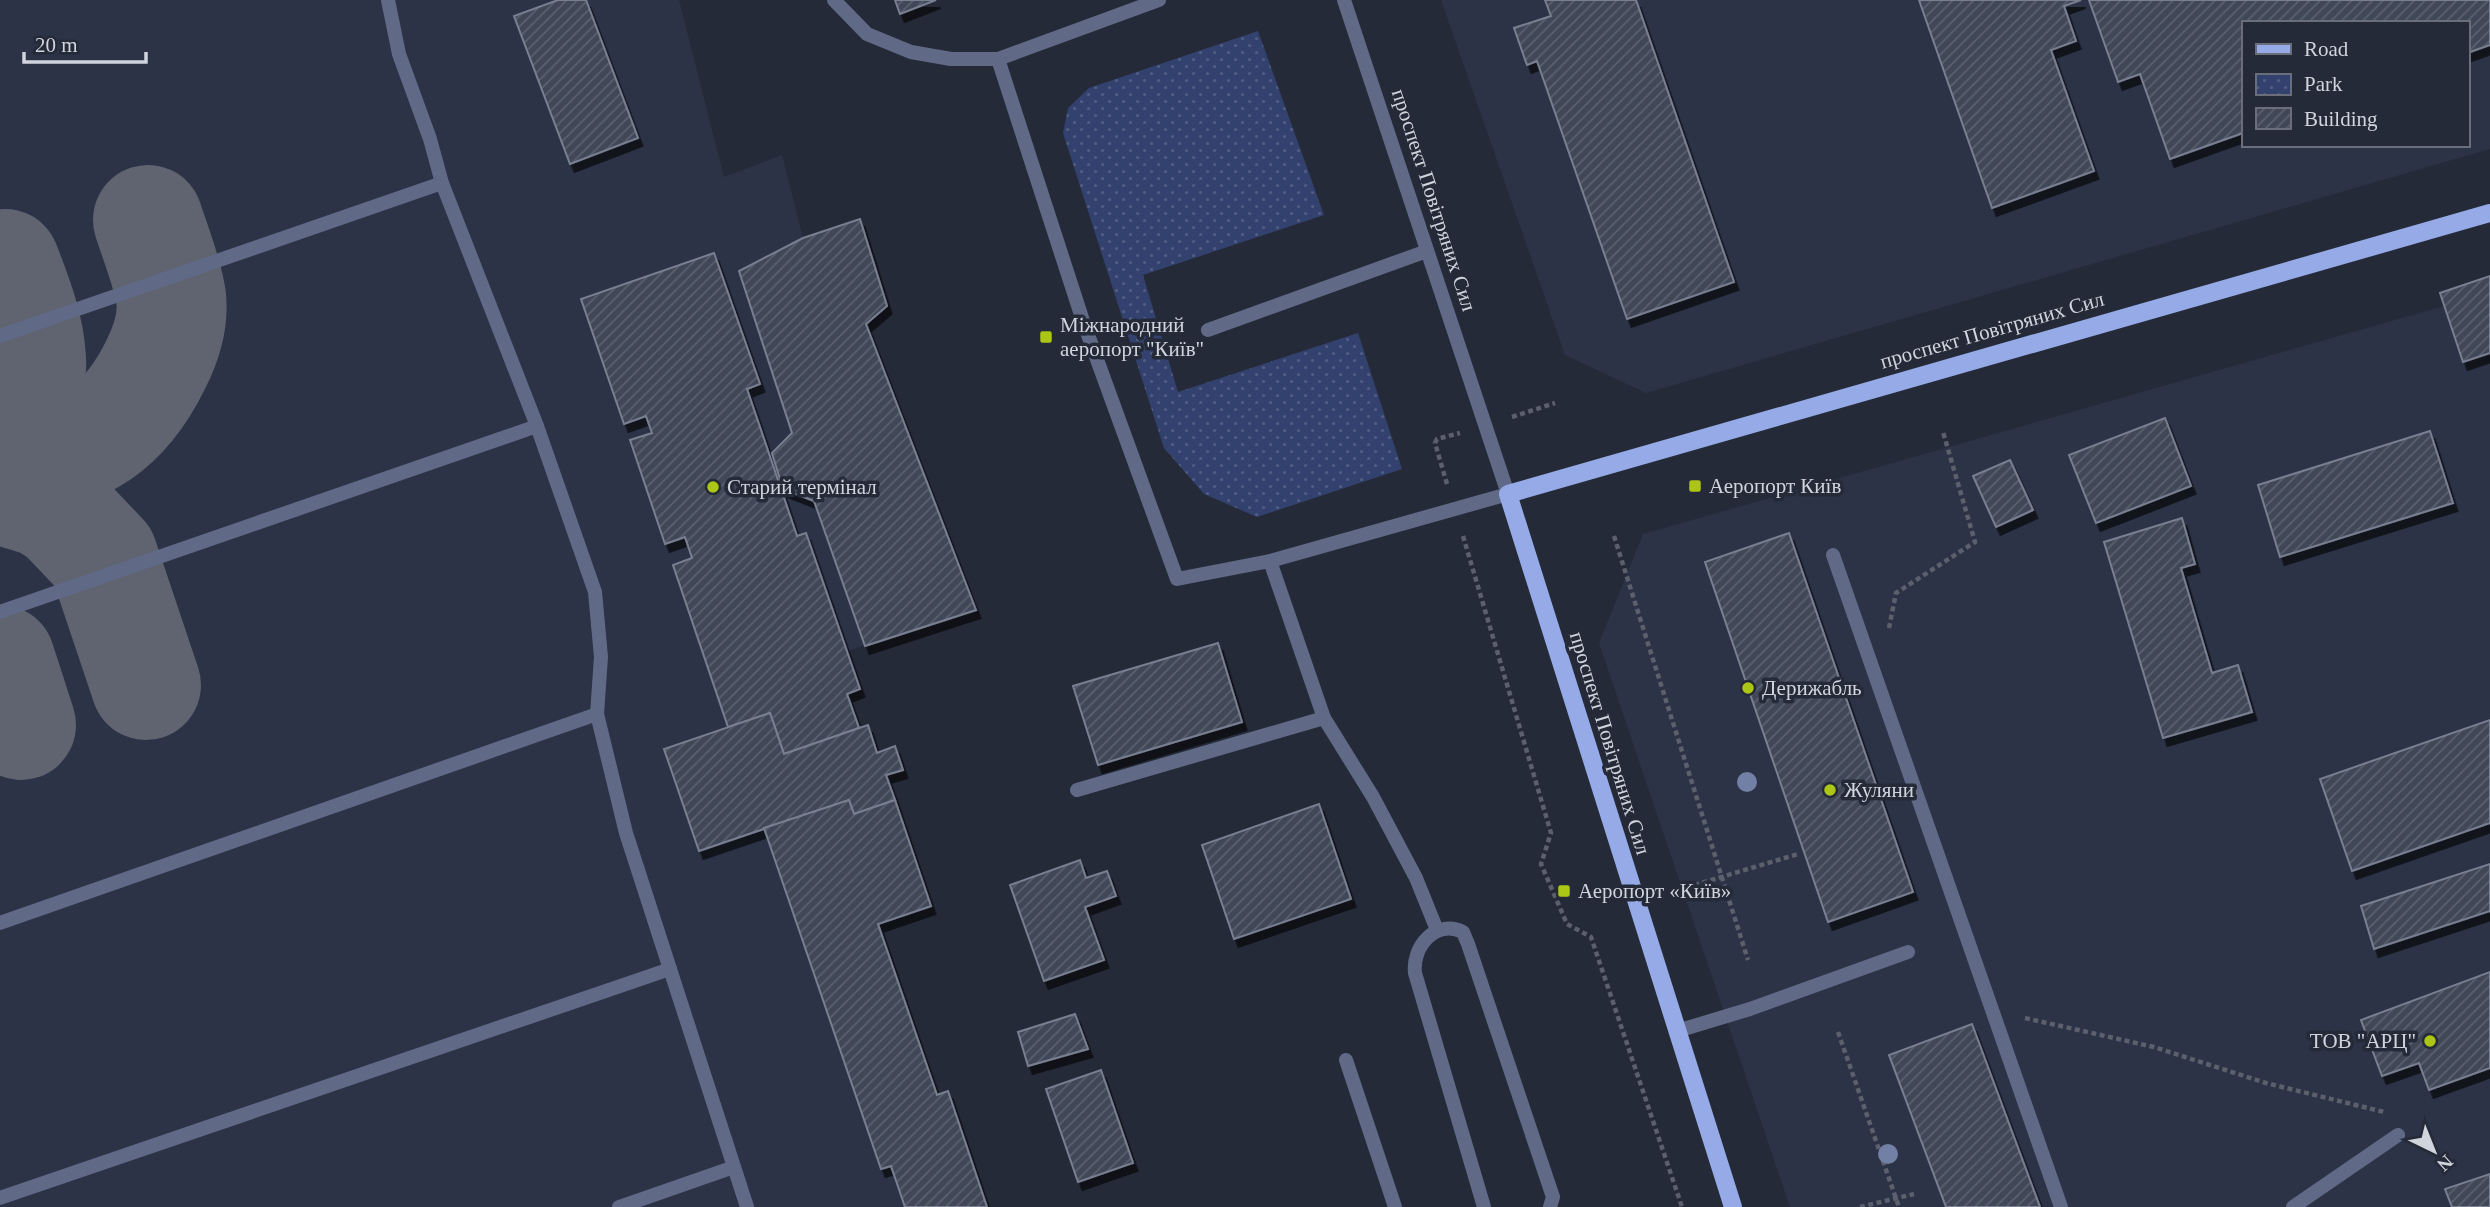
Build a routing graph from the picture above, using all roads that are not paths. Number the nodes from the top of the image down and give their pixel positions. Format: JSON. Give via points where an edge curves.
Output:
{"nodes":[{"id":1,"x":388,"y":0,"type":"edge"},
{"id":2,"x":834,"y":0,"type":"edge"},
{"id":3,"x":1159,"y":0,"type":"edge"},
{"id":4,"x":1344,"y":0,"type":"edge"},
{"id":5,"x":998,"y":59,"type":"junction"},
{"id":6,"x":442,"y":183,"type":"junction"},
{"id":7,"x":2490,"y":212,"type":"edge"},
{"id":8,"x":1427,"y":251,"type":"junction"},
{"id":9,"x":1208,"y":330,"type":"dead end"},
{"id":10,"x":0,"y":337,"type":"edge"},
{"id":11,"x":537,"y":426,"type":"junction"},
{"id":12,"x":1508,"y":494,"type":"junction"},
{"id":13,"x":1833,"y":555,"type":"dead end"},
{"id":14,"x":1270,"y":561,"type":"junction"},
{"id":15,"x":0,"y":612,"type":"edge"},
{"id":16,"x":597,"y":715,"type":"junction"},
{"id":17,"x":1324,"y":718,"type":"junction"},
{"id":18,"x":1077,"y":790,"type":"dead end"},
{"id":19,"x":0,"y":923,"type":"edge"},
{"id":20,"x":1437,"y":930,"type":"junction"},
{"id":21,"x":1908,"y":952,"type":"dead end"},
{"id":22,"x":670,"y":969,"type":"junction"},
{"id":23,"x":1677,"y":1031,"type":"junction"},
{"id":24,"x":1346,"y":1060,"type":"dead end"},
{"id":25,"x":2394,"y":1138,"type":"road end"},
{"id":26,"x":734,"y":1167,"type":"junction"},
{"id":27,"x":0,"y":1198,"type":"edge"},
{"id":28,"x":619,"y":1207,"type":"edge"},
{"id":29,"x":747,"y":1207,"type":"edge"},
{"id":30,"x":1395,"y":1207,"type":"edge"},
{"id":31,"x":1484,"y":1207,"type":"edge"},
{"id":32,"x":1550,"y":1207,"type":"edge"},
{"id":33,"x":1733,"y":1207,"type":"edge"},
{"id":34,"x":2062,"y":1207,"type":"edge"},
{"id":35,"x":2293,"y":1207,"type":"edge"}],
"edges":[{"from":1,"to":6,"type":"street","via":[[399,54]]},
{"from":2,"to":5,"type":"street","via":[[867,34],[911,51],[951,60]]},
{"from":3,"to":5,"type":"street"},
{"from":4,"to":8,"type":"street","name":"проспект Повітряних Сил"},
{"from":5,"to":14,"type":"street","via":[[1083,321],[1177,579]]},
{"from":6,"to":10,"type":"street"},
{"from":6,"to":11,"type":"street"},
{"from":7,"to":12,"type":"main road","name":"проспект Повітряних Сил"},
{"from":8,"to":9,"type":"street"},
{"from":8,"to":12,"type":"street","name":"проспект Повітряних Сил"},
{"from":11,"to":15,"type":"street"},
{"from":11,"to":16,"type":"street","via":[[595,592],[601,657]]},
{"from":12,"to":14,"type":"street"},
{"from":12,"to":23,"type":"main road","name":"проспект Повітряних Сил"},
{"from":13,"to":34,"type":"street"},
{"from":14,"to":17,"type":"street"},
{"from":16,"to":19,"type":"street"},
{"from":16,"to":22,"type":"street","via":[[626,833]]},
{"from":17,"to":18,"type":"street"},
{"from":17,"to":20,"type":"street","via":[[1373,797],[1416,878]]},
{"from":20,"to":31,"type":"street","via":[[1419,946],[1413,959],[1415,973]]},
{"from":20,"to":32,"type":"street","via":[[1463,932],[1468,944],[1553,1197]]},
{"from":21,"to":23,"type":"street"},
{"from":22,"to":26,"type":"street"},
{"from":22,"to":27,"type":"street"},
{"from":23,"to":33,"type":"main road","name":"проспект Повітряних Сил"},
{"from":24,"to":30,"type":"street"},
{"from":25,"to":35,"type":"street"},
{"from":26,"to":28,"type":"street"},
{"from":26,"to":29,"type":"street"}]}
